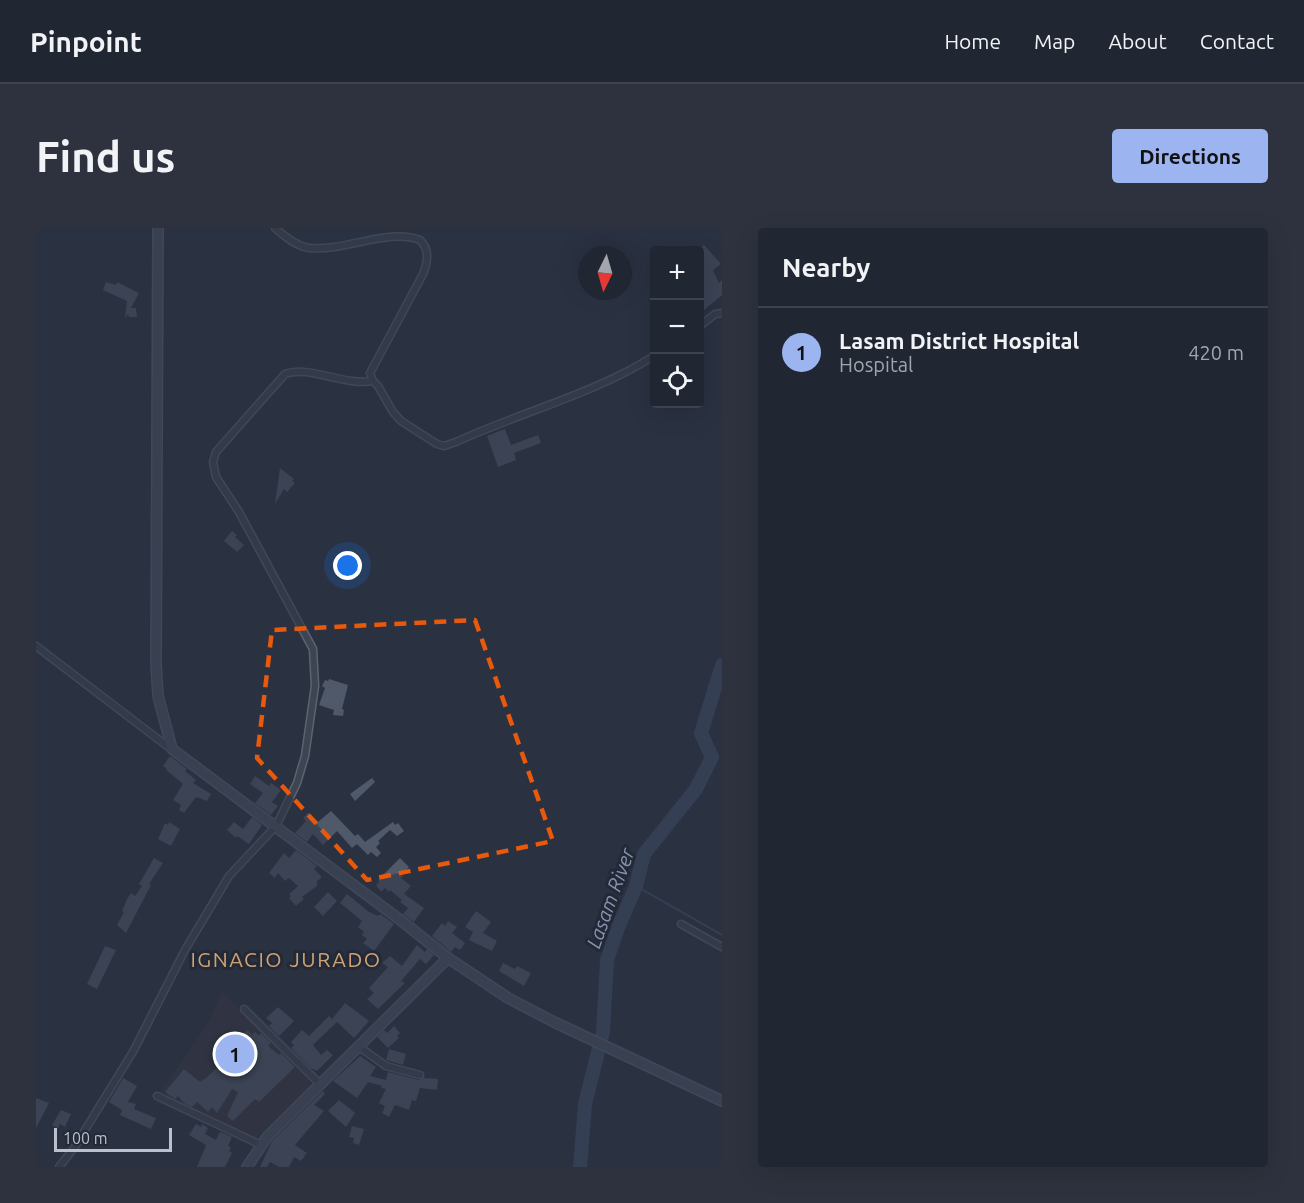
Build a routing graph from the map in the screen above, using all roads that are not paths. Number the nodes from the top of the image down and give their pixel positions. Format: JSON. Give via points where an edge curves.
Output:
{"nodes":[{"id":1,"x":158,"y":228,"type":"edge"},
{"id":2,"x":275,"y":228,"type":"edge"},
{"id":3,"x":391,"y":228,"type":"edge"},
{"id":4,"x":382,"y":230,"type":"dead end"},
{"id":5,"x":722,"y":313,"type":"edge"},
{"id":6,"x":704,"y":322,"type":"edge"},
{"id":7,"x":650,"y":358,"type":"edge"},
{"id":8,"x":373,"y":381,"type":"junction"},
{"id":9,"x":36,"y":646,"type":"edge"},
{"id":10,"x":172,"y":749,"type":"junction"},
{"id":11,"x":276,"y":826,"type":"junction"},
{"id":12,"x":681,"y":924,"type":"dead end"},
{"id":13,"x":722,"y":947,"type":"edge"},
{"id":14,"x":448,"y":958,"type":"junction"},
{"id":15,"x":244,"y":1009,"type":"dead end"},
{"id":16,"x":358,"y":1046,"type":"junction"},
{"id":17,"x":420,"y":1075,"type":"dead end"},
{"id":18,"x":320,"y":1084,"type":"junction"},
{"id":19,"x":157,"y":1096,"type":"dead end"},
{"id":20,"x":722,"y":1101,"type":"edge"},
{"id":21,"x":261,"y":1145,"type":"junction"},
{"id":22,"x":59,"y":1167,"type":"edge"},
{"id":23,"x":247,"y":1167,"type":"edge"}],
"edges":[{"from":1,"to":10,"type":"street","via":[[156,664],[158,696]]},
{"from":2,"to":4,"type":"street","via":[[292,241],[311,248]]},
{"from":3,"to":8,"type":"street","via":[[415,235],[424,244],[428,263],[374,363],[370,373]]},
{"from":5,"to":6,"type":"street"},
{"from":7,"to":8,"type":"street","via":[[589,388],[444,446],[401,421]]},
{"from":8,"to":11,"type":"street","via":[[345,382],[299,372],[285,374],[222,445],[213,462],[216,477],[313,649],[315,686],[305,756]]},
{"from":9,"to":10,"type":"street"},
{"from":10,"to":11,"type":"street"},
{"from":11,"to":14,"type":"street"},
{"from":11,"to":22,"type":"street","via":[[217,896],[134,1050]]},
{"from":12,"to":13,"type":"street"},
{"from":14,"to":16,"type":"street"},
{"from":14,"to":20,"type":"street","via":[[508,998]]},
{"from":15,"to":18,"type":"street"},
{"from":16,"to":17,"type":"street","via":[[386,1066]]},
{"from":16,"to":18,"type":"street"},
{"from":18,"to":21,"type":"street"},
{"from":19,"to":21,"type":"street"},
{"from":21,"to":23,"type":"street"}]}
